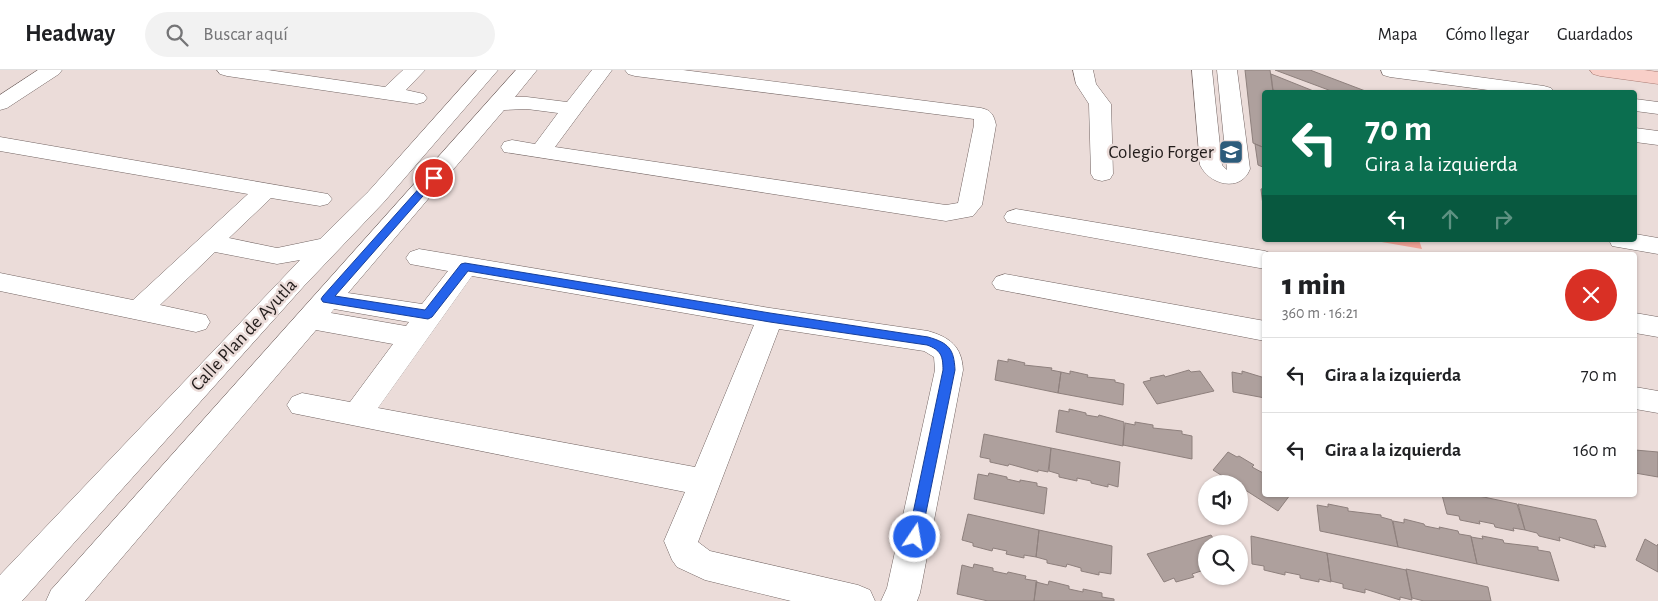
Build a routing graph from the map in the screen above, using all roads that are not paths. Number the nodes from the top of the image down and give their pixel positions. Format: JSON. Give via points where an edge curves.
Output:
{"nodes":[{"id":1,"x":52,"y":70,"type":"edge"},
{"id":2,"x":227,"y":70,"type":"edge"},
{"id":3,"x":415,"y":70,"type":"edge"},
{"id":4,"x":488,"y":70,"type":"edge"},
{"id":5,"x":602,"y":70,"type":"edge"},
{"id":6,"x":635,"y":70,"type":"edge"},
{"id":7,"x":1084,"y":70,"type":"edge"},
{"id":8,"x":1202,"y":70,"type":"edge"},
{"id":9,"x":1227,"y":70,"type":"edge"},
{"id":10,"x":1600,"y":70,"type":"edge"},
{"id":11,"x":1390,"y":72,"type":"dead end"},
{"id":12,"x":1658,"y":78,"type":"edge"},
{"id":13,"x":1463,"y":87,"type":"edge"},
{"id":14,"x":1512,"y":90,"type":"edge"},
{"id":15,"x":519,"y":92,"type":"edge"},
{"id":16,"x":390,"y":94,"type":"junction"},
{"id":17,"x":417,"y":98,"type":"dead end"},
{"id":18,"x":0,"y":104,"type":"edge"},
{"id":19,"x":1637,"y":105,"type":"edge"},
{"id":20,"x":575,"y":106,"type":"junction"},
{"id":21,"x":1658,"y":108,"type":"edge"},
{"id":22,"x":1637,"y":136,"type":"edge"},
{"id":23,"x":1658,"y":138,"type":"edge"},
{"id":24,"x":0,"y":144,"type":"edge"},
{"id":25,"x":512,"y":148,"type":"dead end"},
{"id":26,"x":541,"y":151,"type":"junction"},
{"id":27,"x":398,"y":172,"type":"junction"},
{"id":28,"x":1102,"y":174,"type":"dead end"},
{"id":29,"x":434,"y":178,"type":"junction"},
{"id":30,"x":266,"y":190,"type":"junction"},
{"id":31,"x":376,"y":197,"type":"junction"},
{"id":32,"x":320,"y":199,"type":"dead end"},
{"id":33,"x":412,"y":203,"type":"junction"},
{"id":34,"x":1016,"y":217,"type":"dead end"},
{"id":35,"x":1633,"y":242,"type":"edge"},
{"id":36,"x":210,"y":243,"type":"junction"},
{"id":37,"x":327,"y":246,"type":"junction"},
{"id":38,"x":1658,"y":246,"type":"edge"},
{"id":39,"x":277,"y":256,"type":"junction"},
{"id":40,"x":419,"y":258,"type":"dead end"},
{"id":41,"x":1262,"y":259,"type":"edge"},
{"id":42,"x":465,"y":267,"type":"junction"},
{"id":43,"x":295,"y":280,"type":"junction"},
{"id":44,"x":0,"y":282,"type":"edge"},
{"id":45,"x":1005,"y":283,"type":"dead end"},
{"id":46,"x":327,"y":299,"type":"junction"},
{"id":47,"x":137,"y":311,"type":"junction"},
{"id":48,"x":428,"y":315,"type":"junction"},
{"id":49,"x":770,"y":318,"type":"junction"},
{"id":50,"x":309,"y":319,"type":"junction"},
{"id":51,"x":196,"y":322,"type":"dead end"},
{"id":52,"x":1637,"y":323,"type":"edge"},
{"id":53,"x":1658,"y":327,"type":"edge"},
{"id":54,"x":1262,"y":330,"type":"edge"},
{"id":55,"x":412,"y":337,"type":"junction"},
{"id":56,"x":1637,"y":398,"type":"edge"},
{"id":57,"x":1658,"y":402,"type":"edge"},
{"id":58,"x":302,"y":404,"type":"dead end"},
{"id":59,"x":357,"y":415,"type":"junction"},
{"id":60,"x":703,"y":482,"type":"junction"},
{"id":61,"x":0,"y":600,"type":"edge"},
{"id":62,"x":63,"y":601,"type":"edge"},
{"id":63,"x":858,"y":601,"type":"edge"},
{"id":64,"x":898,"y":601,"type":"edge"}],
"edges":[{"from":1,"to":18,"type":"street"},
{"from":2,"to":16,"type":"street"},
{"from":3,"to":16,"type":"street"},
{"from":4,"to":27,"type":"street","name":"Calle Plan de Ayutla"},
{"from":5,"to":20,"type":"street"},
{"from":6,"to":26,"type":"street","via":[[981,114],[985,124],[970,205],[965,211],[946,213]]},
{"from":7,"to":28,"type":"street","via":[[1086,84],[1100,104]]},
{"from":8,"to":9,"type":"street","via":[[1211,165],[1218,174],[1230,177],[1239,169]]},
{"from":10,"to":12,"type":"main road"},
{"from":11,"to":13,"type":"street"},
{"from":13,"to":14,"type":"street"},
{"from":15,"to":20,"type":"street"},
{"from":15,"to":29,"type":"street","name":"Calle Plan de Ayutla"},
{"from":16,"to":17,"type":"street"},
{"from":19,"to":21,"type":"street"},
{"from":20,"to":26,"type":"street"},
{"from":22,"to":23,"type":"street"},
{"from":24,"to":30,"type":"street"},
{"from":25,"to":26,"type":"street"},
{"from":27,"to":29,"type":"street"},
{"from":27,"to":31,"type":"street","name":"Calle Plan de Ayutla"},
{"from":29,"to":33,"type":"street","name":"Calle Plan de Ayutla"},
{"from":30,"to":32,"type":"street"},
{"from":30,"to":36,"type":"street"},
{"from":31,"to":33,"type":"street"},
{"from":31,"to":37,"type":"street","name":"Calle Plan de Ayutla"},
{"from":33,"to":46,"type":"street","name":"Calle Plan de Ayutla"},
{"from":34,"to":41,"type":"street"},
{"from":35,"to":38,"type":"street"},
{"from":36,"to":39,"type":"street"},
{"from":36,"to":47,"type":"street"},
{"from":37,"to":39,"type":"street"},
{"from":37,"to":43,"type":"street","name":"Calle Plan de Ayutla"},
{"from":39,"to":43,"type":"street"},
{"from":40,"to":42,"type":"street"},
{"from":42,"to":48,"type":"street"},
{"from":42,"to":49,"type":"street"},
{"from":43,"to":61,"type":"street","name":"Calle Plan de Ayutla"},
{"from":44,"to":47,"type":"street"},
{"from":45,"to":54,"type":"street"},
{"from":46,"to":48,"type":"street"},
{"from":46,"to":50,"type":"street","name":"Calle Plan de Ayutla"},
{"from":47,"to":51,"type":"street"},
{"from":48,"to":55,"type":"street"},
{"from":49,"to":60,"type":"street"},
{"from":49,"to":64,"type":"street","via":[[928,341],[941,346],[949,356],[949,370],[903,593]]},
{"from":50,"to":55,"type":"street"},
{"from":50,"to":62,"type":"street","name":"Calle Plan de Ayutla"},
{"from":52,"to":53,"type":"street"},
{"from":55,"to":59,"type":"street"},
{"from":56,"to":57,"type":"street"},
{"from":58,"to":59,"type":"street"},
{"from":59,"to":60,"type":"street"},
{"from":60,"to":63,"type":"street","via":[[681,541],[683,551],[691,559]]}]}
